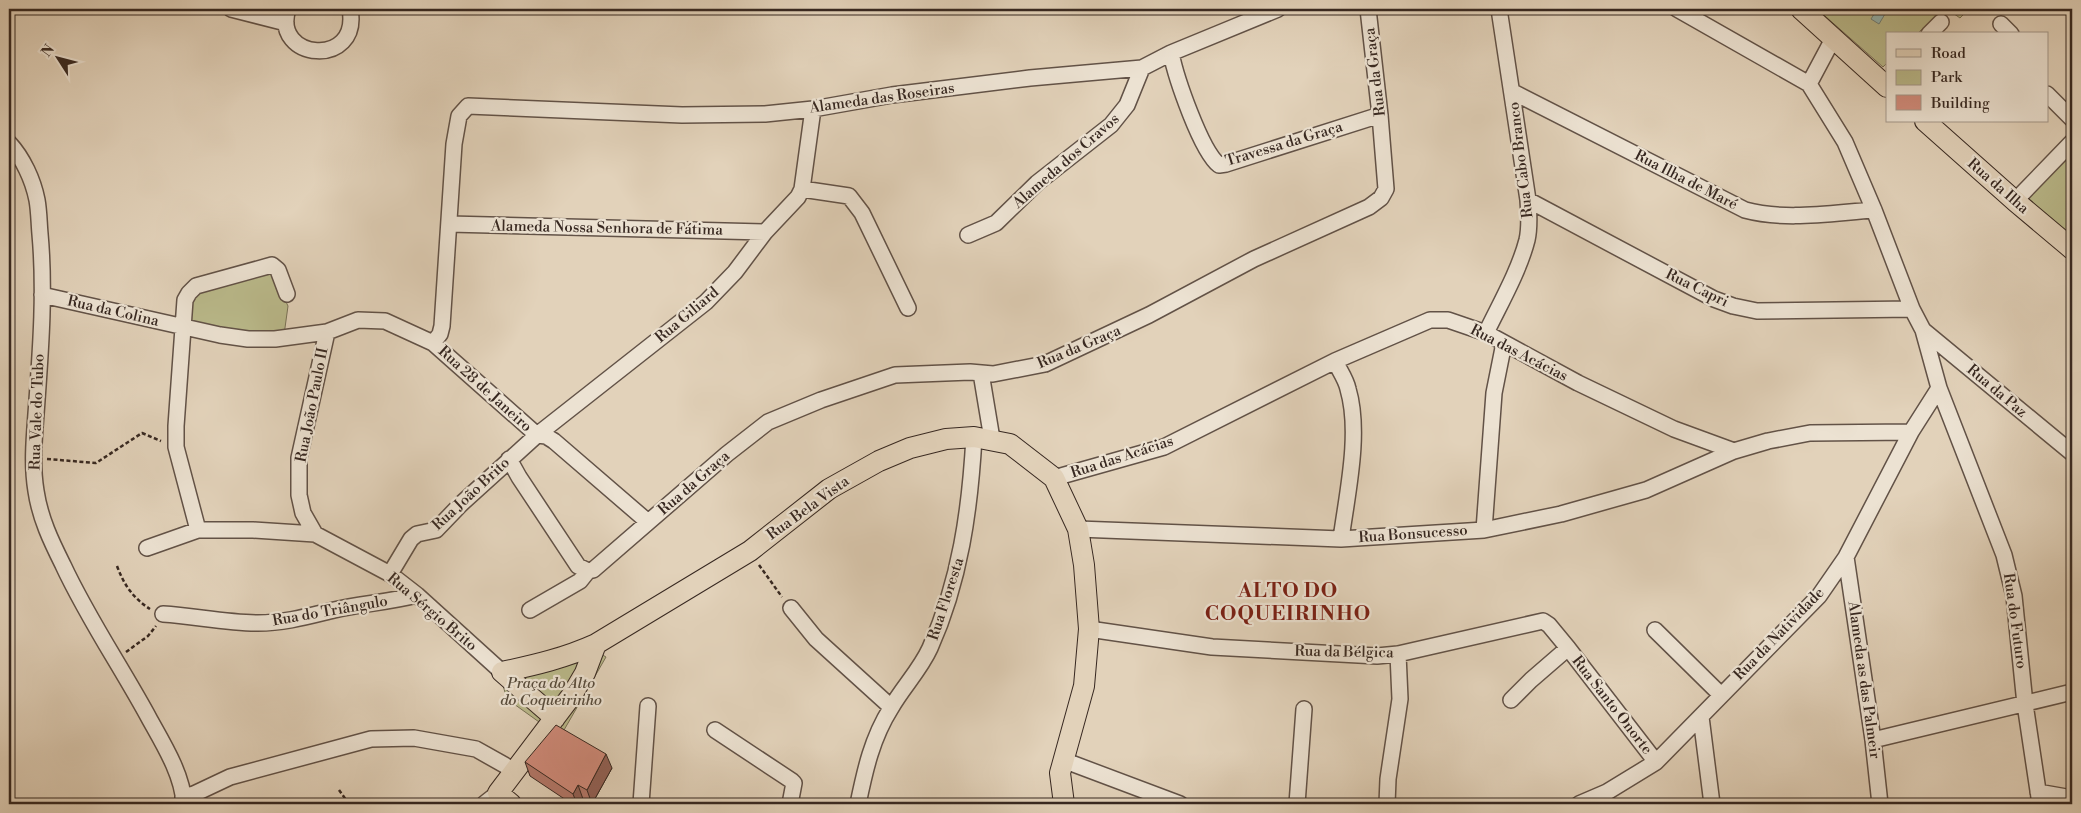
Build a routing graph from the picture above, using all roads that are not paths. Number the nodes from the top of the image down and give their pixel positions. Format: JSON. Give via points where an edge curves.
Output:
{"nodes":[{"id":1,"x":230,"y":9,"type":"edge"},
{"id":2,"x":350,"y":9,"type":"edge"},
{"id":3,"x":1278,"y":9,"type":"edge"},
{"id":4,"x":1368,"y":9,"type":"edge"},
{"id":5,"x":1500,"y":9,"type":"edge"},
{"id":6,"x":1677,"y":9,"type":"edge"},
{"id":7,"x":1801,"y":9,"type":"edge"},
{"id":8,"x":287,"y":16,"type":"edge"},
{"id":9,"x":1941,"y":22,"type":"dead end"},
{"id":10,"x":1931,"y":32,"type":"edge"},
{"id":11,"x":1834,"y":37,"type":"junction"},
{"id":12,"x":1170,"y":54,"type":"junction"},
{"id":13,"x":1142,"y":68,"type":"junction"},
{"id":14,"x":1886,"y":83,"type":"edge"},
{"id":15,"x":1809,"y":84,"type":"junction"},
{"id":16,"x":1513,"y":92,"type":"junction"},
{"id":17,"x":2048,"y":95,"type":"edge"},
{"id":18,"x":813,"y":109,"type":"junction"},
{"id":19,"x":1380,"y":115,"type":"junction"},
{"id":20,"x":2072,"y":119,"type":"edge"},
{"id":21,"x":1926,"y":122,"type":"edge"},
{"id":22,"x":2072,"y":142,"type":"edge"},
{"id":23,"x":9,"y":143,"type":"edge"},
{"id":24,"x":802,"y":189,"type":"junction"},
{"id":25,"x":1528,"y":200,"type":"junction"},
{"id":26,"x":2015,"y":201,"type":"junction"},
{"id":27,"x":1874,"y":210,"type":"junction"},
{"id":28,"x":449,"y":224,"type":"junction"},
{"id":29,"x":765,"y":232,"type":"junction"},
{"id":30,"x":968,"y":234,"type":"dead end"},
{"id":31,"x":2072,"y":249,"type":"edge"},
{"id":32,"x":287,"y":294,"type":"dead end"},
{"id":33,"x":42,"y":295,"type":"junction"},
{"id":34,"x":908,"y":308,"type":"dead end"},
{"id":35,"x":1912,"y":309,"type":"junction"},
{"id":36,"x":184,"y":327,"type":"junction"},
{"id":37,"x":1922,"y":330,"type":"junction"},
{"id":38,"x":327,"y":332,"type":"junction"},
{"id":39,"x":1486,"y":333,"type":"junction"},
{"id":40,"x":433,"y":343,"type":"junction"},
{"id":41,"x":1504,"y":343,"type":"junction"},
{"id":42,"x":1334,"y":361,"type":"junction"},
{"id":43,"x":981,"y":373,"type":"junction"},
{"id":44,"x":1939,"y":388,"type":"junction"},
{"id":45,"x":1911,"y":432,"type":"junction"},
{"id":46,"x":537,"y":435,"type":"junction"},
{"id":47,"x":983,"y":438,"type":"junction"},
{"id":48,"x":1734,"y":451,"type":"junction"},
{"id":49,"x":2072,"y":453,"type":"edge"},
{"id":50,"x":509,"y":459,"type":"junction"},
{"id":51,"x":1054,"y":478,"type":"junction"},
{"id":52,"x":648,"y":522,"type":"junction"},
{"id":53,"x":1078,"y":529,"type":"junction"},
{"id":54,"x":198,"y":530,"type":"junction"},
{"id":55,"x":1484,"y":530,"type":"junction"},
{"id":56,"x":315,"y":534,"type":"junction"},
{"id":57,"x":1342,"y":539,"type":"junction"},
{"id":58,"x":147,"y":548,"type":"dead end"},
{"id":59,"x":1846,"y":557,"type":"junction"},
{"id":60,"x":583,"y":568,"type":"junction"},
{"id":61,"x":390,"y":574,"type":"junction"},
{"id":62,"x":417,"y":595,"type":"junction"},
{"id":63,"x":791,"y":608,"type":"road end"},
{"id":64,"x":530,"y":610,"type":"dead end"},
{"id":65,"x":163,"y":614,"type":"road end"},
{"id":66,"x":1089,"y":629,"type":"junction"},
{"id":67,"x":1655,"y":630,"type":"dead end"},
{"id":68,"x":596,"y":644,"type":"junction"},
{"id":69,"x":1568,"y":648,"type":"junction"},
{"id":70,"x":1398,"y":654,"type":"junction"},
{"id":71,"x":502,"y":672,"type":"junction"},
{"id":72,"x":2072,"y":692,"type":"edge"},
{"id":73,"x":1720,"y":694,"type":"junction"},
{"id":74,"x":1511,"y":700,"type":"dead end"},
{"id":75,"x":2025,"y":704,"type":"junction"},
{"id":76,"x":648,"y":706,"type":"dead end"},
{"id":77,"x":891,"y":707,"type":"junction"},
{"id":78,"x":1304,"y":709,"type":"dead end"},
{"id":79,"x":1701,"y":717,"type":"junction"},
{"id":80,"x":555,"y":718,"type":"junction"},
{"id":81,"x":715,"y":730,"type":"dead end"},
{"id":82,"x":1873,"y":740,"type":"junction"},
{"id":83,"x":1063,"y":760,"type":"junction"},
{"id":84,"x":1656,"y":762,"type":"junction"},
{"id":85,"x":515,"y":771,"type":"junction"},
{"id":86,"x":2039,"y":798,"type":"edge"},
{"id":87,"x":2072,"y":798,"type":"edge"},
{"id":88,"x":498,"y":800,"type":"edge"},
{"id":89,"x":184,"y":801,"type":"edge"},
{"id":90,"x":642,"y":804,"type":"edge"},
{"id":91,"x":790,"y":804,"type":"edge"},
{"id":92,"x":858,"y":804,"type":"edge"},
{"id":93,"x":1064,"y":804,"type":"edge"},
{"id":94,"x":1180,"y":804,"type":"edge"},
{"id":95,"x":1297,"y":804,"type":"edge"},
{"id":96,"x":1387,"y":804,"type":"edge"},
{"id":97,"x":1579,"y":804,"type":"edge"},
{"id":98,"x":1712,"y":804,"type":"edge"},
{"id":99,"x":1880,"y":804,"type":"edge"}],
"edges":[{"from":1,"to":8,"type":"street"},
{"from":2,"to":8,"type":"street","via":[[350,31],[344,40],[325,51],[304,49],[295,42],[289,33]]},
{"from":3,"to":12,"type":"street","name":"Alameda das Roseiras"},
{"from":4,"to":19,"type":"street","name":"Rua da Graça"},
{"from":5,"to":16,"type":"street","name":"Rua Cabo Branco"},
{"from":6,"to":15,"type":"street"},
{"from":7,"to":11,"type":"main road"},
{"from":9,"to":10,"type":"street"},
{"from":11,"to":14,"type":"main road"},
{"from":11,"to":15,"type":"street"},
{"from":12,"to":13,"type":"street","name":"Alameda das Roseiras"},
{"from":12,"to":19,"type":"street","name":"Travessa da Graça","via":[[1209,154],[1220,165]]},
{"from":13,"to":18,"type":"street","name":"Alameda das Roseiras","via":[[892,95]]},
{"from":13,"to":30,"type":"street","name":"Alameda dos Cravos","via":[[1127,105],[1112,125],[1037,184],[996,223]]},
{"from":15,"to":27,"type":"street","via":[[1845,142]]},
{"from":16,"to":25,"type":"street","name":"Rua Cabo Branco"},
{"from":16,"to":27,"type":"street","name":"Rua Ilha de Maré","via":[[1745,210],[1764,215],[1796,216]]},
{"from":17,"to":20,"type":"street"},
{"from":18,"to":24,"type":"street"},
{"from":18,"to":28,"type":"street","name":"Alameda das Roseiras","via":[[764,114],[682,115],[468,106],[459,116],[454,144]]},
{"from":19,"to":43,"type":"street","name":"Rua da Graça","via":[[1386,189],[1369,208],[1254,259],[1149,315],[1046,364],[993,374]]},
{"from":21,"to":26,"type":"main road","name":"Rua da Ilha"},
{"from":22,"to":26,"type":"street"},
{"from":23,"to":33,"type":"street","name":"Rua Vale do Tubo","via":[[27,172],[37,200]]},
{"from":24,"to":29,"type":"street","name":"Rua Giliard"},
{"from":24,"to":34,"type":"street","via":[[844,195],[852,200],[862,213]]},
{"from":25,"to":35,"type":"street","name":"Rua Capri","via":[[1714,299],[1733,306],[1757,311]]},
{"from":25,"to":39,"type":"street","name":"Rua Cabo Branco","via":[[1527,240]]},
{"from":26,"to":31,"type":"main road","name":"Rua da Ilha"},
{"from":27,"to":35,"type":"street"},
{"from":28,"to":29,"type":"street","name":"Alameda Nossa Senhora de Fátima"},
{"from":28,"to":40,"type":"street","via":[[442,326]]},
{"from":29,"to":46,"type":"street","name":"Rua Giliard","via":[[735,272],[706,302]]},
{"from":32,"to":36,"type":"street","via":[[278,270],[272,264],[196,286],[185,300]]},
{"from":33,"to":36,"type":"street","name":"Rua da Colina"},
{"from":33,"to":89,"type":"street","name":"Rua Vale do Tubo","via":[[33,458],[44,527],[70,581],[162,741]]},
{"from":35,"to":37,"type":"street"},
{"from":36,"to":38,"type":"street","name":"Rua da Colina","via":[[248,339]]},
{"from":36,"to":54,"type":"street","via":[[176,447]]},
{"from":37,"to":44,"type":"street"},
{"from":37,"to":49,"type":"street","name":"Rua da Paz"},
{"from":38,"to":40,"type":"street","name":"Rua 28 de Janeiro","via":[[358,320],[376,320]]},
{"from":38,"to":56,"type":"street","name":"Rua João Paulo II","via":[[300,458],[299,495],[303,513]]},
{"from":39,"to":41,"type":"street","name":"Rua das Acácias"},
{"from":39,"to":42,"type":"street","name":"Rua das Acácias","via":[[1448,320],[1430,320]]},
{"from":40,"to":46,"type":"street","name":"Rua 28 de Janeiro"},
{"from":41,"to":48,"type":"street","name":"Rua das Acácias","via":[[1674,429]]},
{"from":41,"to":55,"type":"street","via":[[1494,393]]},
{"from":42,"to":51,"type":"street","name":"Rua das Acácias","via":[[1164,447]]},
{"from":42,"to":57,"type":"street","via":[[1348,387],[1354,429]]},
{"from":43,"to":47,"type":"street","name":"Rua Floresta"},
{"from":43,"to":52,"type":"street","name":"Rua da Graça","via":[[895,375],[768,422]]},
{"from":44,"to":45,"type":"street","name":"Rua da Natividade"},
{"from":44,"to":75,"type":"street","name":"Rua do Futuro","via":[[2004,555],[2014,596]]},
{"from":45,"to":48,"type":"street","via":[[1810,433]]},
{"from":45,"to":59,"type":"street","name":"Rua da Natividade"},
{"from":46,"to":50,"type":"street","name":"Rua João Brito"},
{"from":46,"to":52,"type":"street","name":"Rua 28 de Janeiro","via":[[554,441]]},
{"from":47,"to":51,"type":"main road","name":"Rua Bela Vista","via":[[1010,444]]},
{"from":47,"to":68,"type":"main road","name":"Rua Bela Vista","via":[[946,439],[910,448],[852,475],[750,552]]},
{"from":47,"to":77,"type":"street","name":"Rua Floresta","via":[[972,481],[963,545],[943,618],[913,678]]},
{"from":48,"to":55,"type":"street","name":"Rua Bonsucesso","via":[[1646,490],[1561,514]]},
{"from":50,"to":60,"type":"street"},
{"from":50,"to":61,"type":"street","name":"Rua João Brito","via":[[436,530],[417,534],[411,539]]},
{"from":51,"to":53,"type":"main road","name":"Rua Bela Vista"},
{"from":52,"to":60,"type":"street","name":"Rua da Graça","via":[[593,570]]},
{"from":53,"to":57,"type":"street","name":"Rua Bonsucesso"},
{"from":53,"to":66,"type":"main road","name":"Rua Bela Vista"},
{"from":54,"to":56,"type":"street","name":"Rua Sérgio Brito"},
{"from":54,"to":58,"type":"street","name":"Rua Sérgio Brito"},
{"from":55,"to":57,"type":"street","name":"Rua Bonsucesso"},
{"from":56,"to":61,"type":"street","name":"Rua Sérgio Brito"},
{"from":59,"to":73,"type":"street","name":"Rua da Natividade","via":[[1819,596]]},
{"from":59,"to":82,"type":"street","name":"Alameda as das Palmeir"},
{"from":60,"to":64,"type":"street","name":"Rua da Graça","via":[[580,581]]},
{"from":61,"to":62,"type":"street","name":"Rua Sérgio Brito"},
{"from":62,"to":65,"type":"street","name":"Rua do Triângulo","via":[[296,620],[260,623]]},
{"from":62,"to":71,"type":"street","name":"Rua Sérgio Brito"},
{"from":63,"to":77,"type":"street","via":[[816,639]]},
{"from":66,"to":70,"type":"street","name":"Rua da Bélgica","via":[[1212,648],[1376,656]]},
{"from":66,"to":83,"type":"main road","name":"Rua Bela Vista","via":[[1084,686]]},
{"from":67,"to":73,"type":"street"},
{"from":68,"to":71,"type":"main road","name":"Rua Bela Vista","via":[[572,655]]},
{"from":68,"to":80,"type":"main road","via":[[585,673]]},
{"from":69,"to":70,"type":"street","name":"Rua da Bélgica","via":[[1549,625],[1538,621]]},
{"from":69,"to":74,"type":"street"},
{"from":69,"to":84,"type":"street","name":"Rua Santo Onorte"},
{"from":70,"to":96,"type":"street","via":[[1400,699]]},
{"from":71,"to":80,"type":"main road","name":"Rua Sérgio Brito"},
{"from":72,"to":75,"type":"street"},
{"from":73,"to":79,"type":"street","name":"Rua da Natividade"},
{"from":75,"to":82,"type":"street"},
{"from":75,"to":86,"type":"street","name":"Rua do Futuro"},
{"from":76,"to":90,"type":"street"},
{"from":77,"to":92,"type":"street","name":"Rua Floresta","via":[[875,736]]},
{"from":78,"to":95,"type":"street"},
{"from":79,"to":84,"type":"street","name":"Rua da Natividade"},
{"from":79,"to":98,"type":"street"},
{"from":80,"to":85,"type":"main road"},
{"from":81,"to":91,"type":"street","via":[[792,781]]},
{"from":82,"to":99,"type":"street","name":"Alameda as das Palmeir"},
{"from":83,"to":93,"type":"main road","name":"Rua Bela Vista","via":[[1060,773]]},
{"from":83,"to":94,"type":"street"},
{"from":84,"to":97,"type":"street","name":"Rua da Natividade","via":[[1607,792]]},
{"from":85,"to":88,"type":"main road"},
{"from":85,"to":89,"type":"street","via":[[476,749],[438,742],[371,738],[230,777]]},
{"from":86,"to":87,"type":"street"}]}
